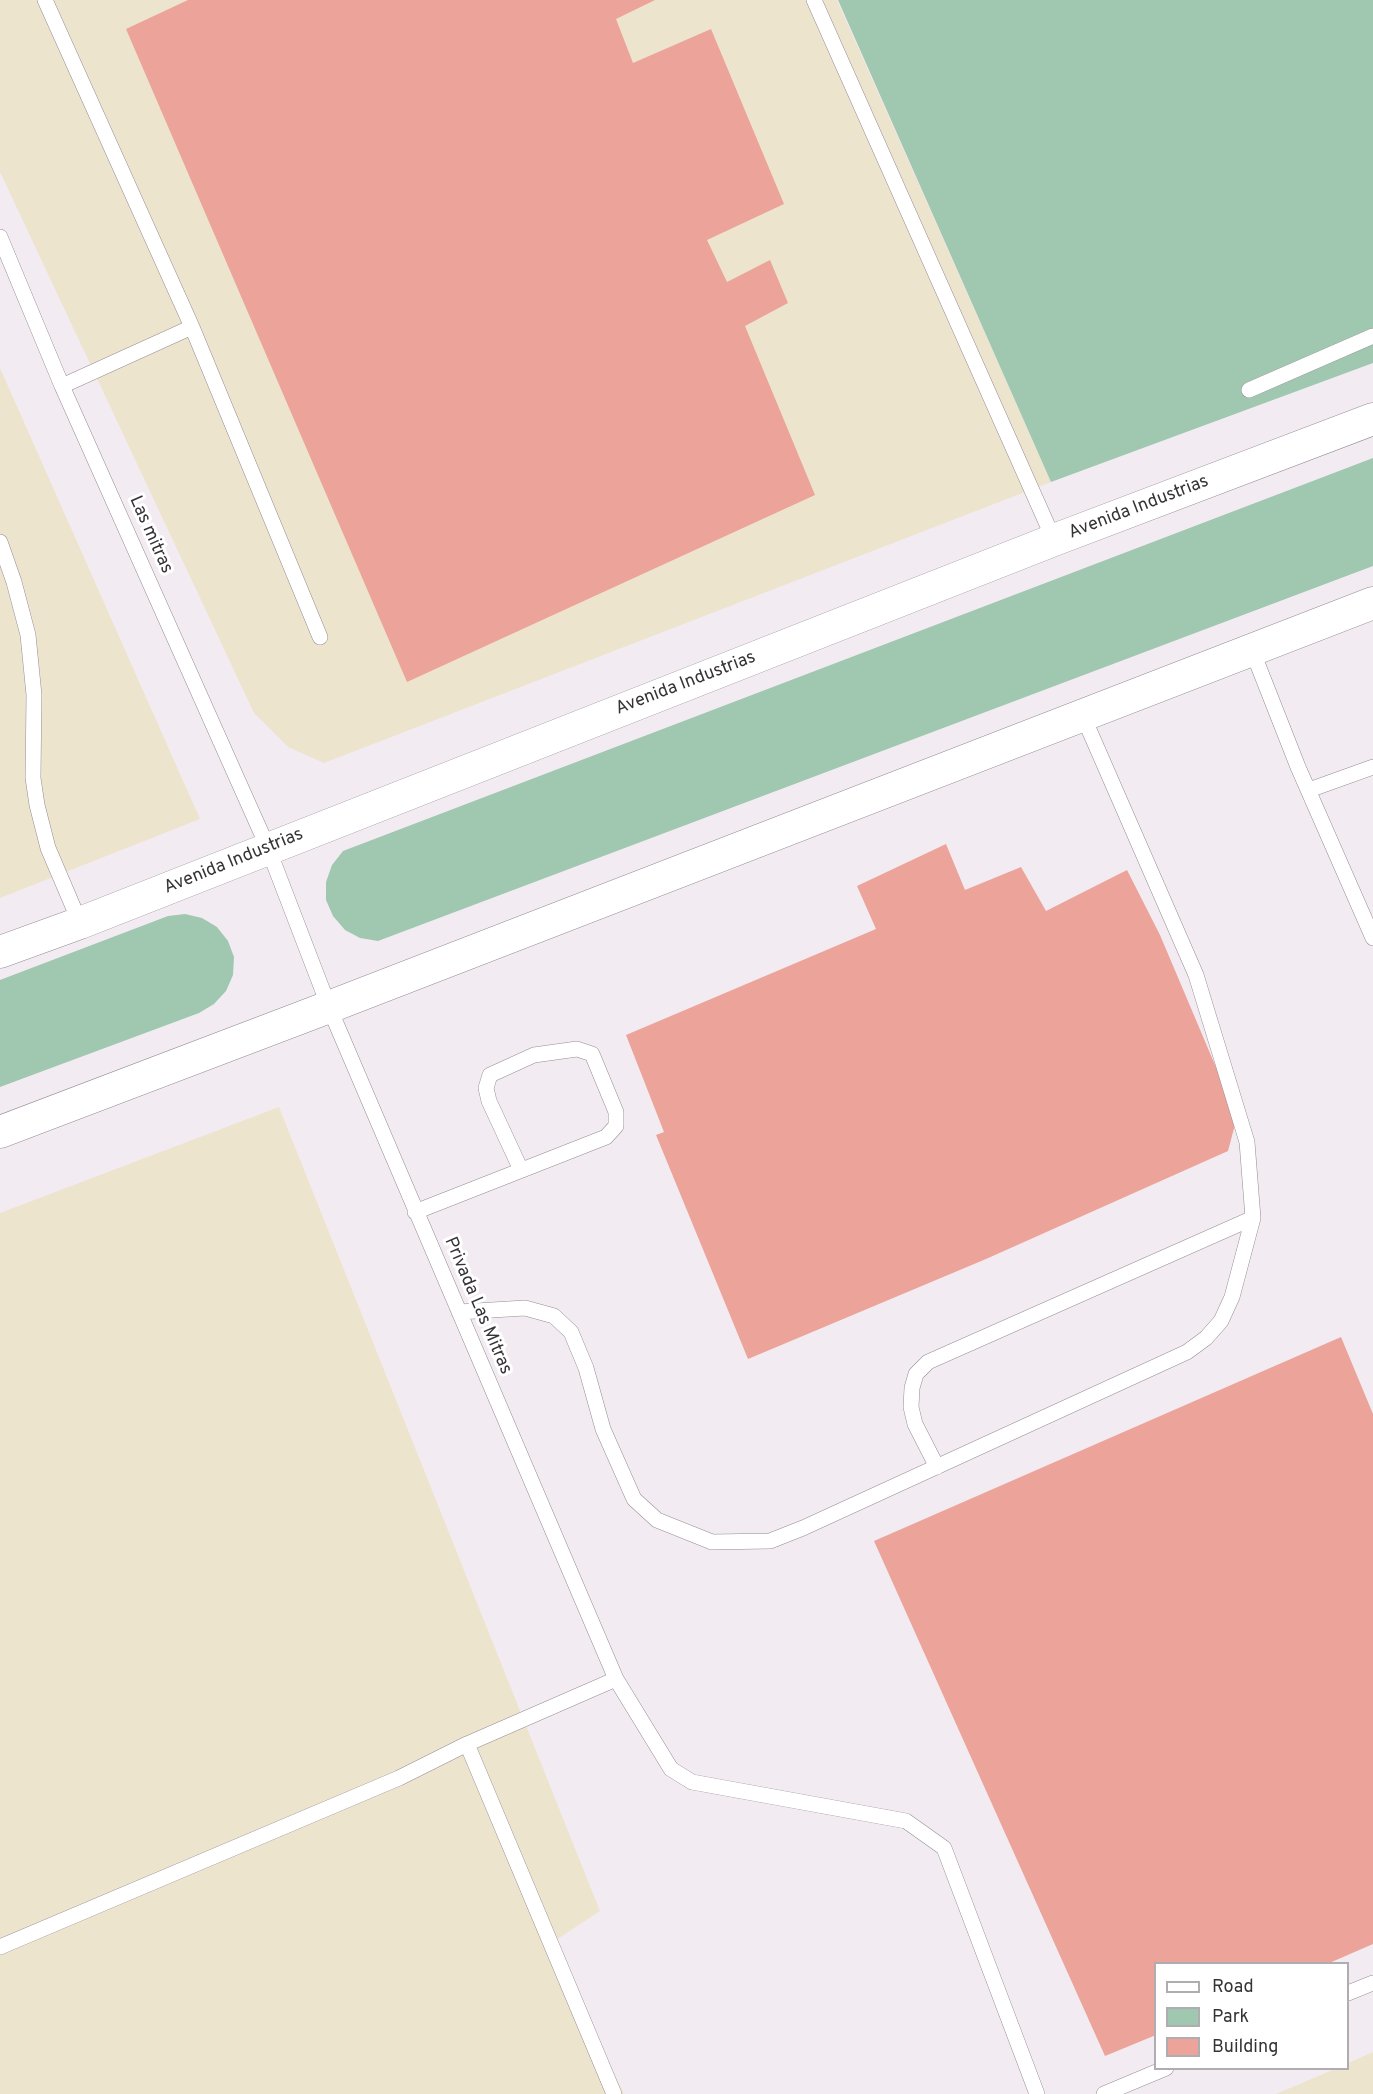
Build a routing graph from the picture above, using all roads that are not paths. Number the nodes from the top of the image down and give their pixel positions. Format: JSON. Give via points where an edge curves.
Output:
{"nodes":[{"id":1,"x":45,"y":0,"type":"edge"},
{"id":2,"x":814,"y":0,"type":"edge"},
{"id":3,"x":0,"y":237,"type":"edge"},
{"id":4,"x":192,"y":327,"type":"junction"},
{"id":5,"x":1373,"y":336,"type":"edge"},
{"id":6,"x":62,"y":386,"type":"junction"},
{"id":7,"x":1249,"y":390,"type":"dead end"},
{"id":8,"x":1373,"y":419,"type":"edge"},
{"id":9,"x":1054,"y":540,"type":"junction"},
{"id":10,"x":0,"y":542,"type":"edge"},
{"id":11,"x":1373,"y":603,"type":"edge"},
{"id":12,"x":320,"y":637,"type":"dead end"},
{"id":13,"x":1252,"y":650,"type":"junction"},
{"id":14,"x":1083,"y":716,"type":"junction"},
{"id":15,"x":1373,"y":767,"type":"edge"},
{"id":16,"x":1309,"y":790,"type":"junction"},
{"id":17,"x":267,"y":848,"type":"junction"},
{"id":18,"x":80,"y":923,"type":"junction"},
{"id":19,"x":1373,"y":938,"type":"edge"},
{"id":20,"x":0,"y":952,"type":"edge"},
{"id":21,"x":329,"y":1007,"type":"junction"},
{"id":22,"x":0,"y":1132,"type":"edge"},
{"id":23,"x":521,"y":1170,"type":"junction"},
{"id":24,"x":415,"y":1212,"type":"junction"},
{"id":25,"x":1253,"y":1218,"type":"junction"},
{"id":26,"x":459,"y":1312,"type":"junction"},
{"id":27,"x":937,"y":1467,"type":"junction"},
{"id":28,"x":616,"y":1679,"type":"junction"},
{"id":29,"x":467,"y":1744,"type":"junction"},
{"id":30,"x":0,"y":1947,"type":"edge"},
{"id":31,"x":1373,"y":1983,"type":"edge"},
{"id":32,"x":1349,"y":1993,"type":"edge"},
{"id":33,"x":1161,"y":2070,"type":"edge"},
{"id":34,"x":614,"y":2094,"type":"edge"},
{"id":35,"x":1037,"y":2094,"type":"edge"},
{"id":36,"x":1104,"y":2094,"type":"edge"}],
"edges":[{"from":1,"to":4,"type":"lane"},
{"from":2,"to":9,"type":"lane"},
{"from":3,"to":6,"type":"lane","name":"Las mitras"},
{"from":4,"to":6,"type":"lane"},
{"from":4,"to":12,"type":"lane"},
{"from":5,"to":7,"type":"lane"},
{"from":6,"to":17,"type":"lane","name":"Las mitras"},
{"from":8,"to":9,"type":"street","name":"Avenida Industrias"},
{"from":9,"to":17,"type":"street","name":"Avenida Industrias"},
{"from":10,"to":18,"type":"lane","via":[[28,635],[37,805],[48,848]]},
{"from":11,"to":13,"type":"street"},
{"from":13,"to":14,"type":"street"},
{"from":13,"to":16,"type":"lane"},
{"from":14,"to":21,"type":"street"},
{"from":14,"to":25,"type":"lane","via":[[1196,975],[1247,1142]]},
{"from":15,"to":16,"type":"lane"},
{"from":16,"to":19,"type":"lane"},
{"from":17,"to":18,"type":"street","name":"Avenida Industrias"},
{"from":17,"to":21,"type":"lane","name":"Privada Las Mitras"},
{"from":18,"to":20,"type":"street","name":"Avenida Industrias"},
{"from":21,"to":22,"type":"street"},
{"from":21,"to":24,"type":"lane","name":"Privada Las Mitras"},
{"from":23,"to":23,"type":"lane","via":[[606,1137],[616,1126],[616,1112],[592,1054],[577,1049],[534,1055],[490,1075],[486,1088],[489,1101]]},
{"from":23,"to":24,"type":"lane"},
{"from":24,"to":26,"type":"lane","name":"Privada Las Mitras"},
{"from":25,"to":27,"type":"lane","via":[[1232,1298],[1221,1321],[1206,1338],[1187,1352]]},
{"from":25,"to":27,"type":"lane","via":[[928,1362],[916,1374],[911,1407],[915,1424]]},
{"from":26,"to":27,"type":"lane","via":[[525,1308],[554,1316],[571,1332],[603,1429],[634,1499],[657,1520],[712,1542],[770,1541]]},
{"from":26,"to":28,"type":"lane","name":"Privada Las Mitras"},
{"from":28,"to":29,"type":"lane"},
{"from":28,"to":35,"type":"lane","name":"Privada Las Mitras","via":[[671,1769],[692,1782],[906,1821],[944,1848]]},
{"from":29,"to":30,"type":"lane","via":[[399,1778]]},
{"from":29,"to":34,"type":"lane"},
{"from":31,"to":32,"type":"lane"},
{"from":33,"to":36,"type":"lane"}]}
